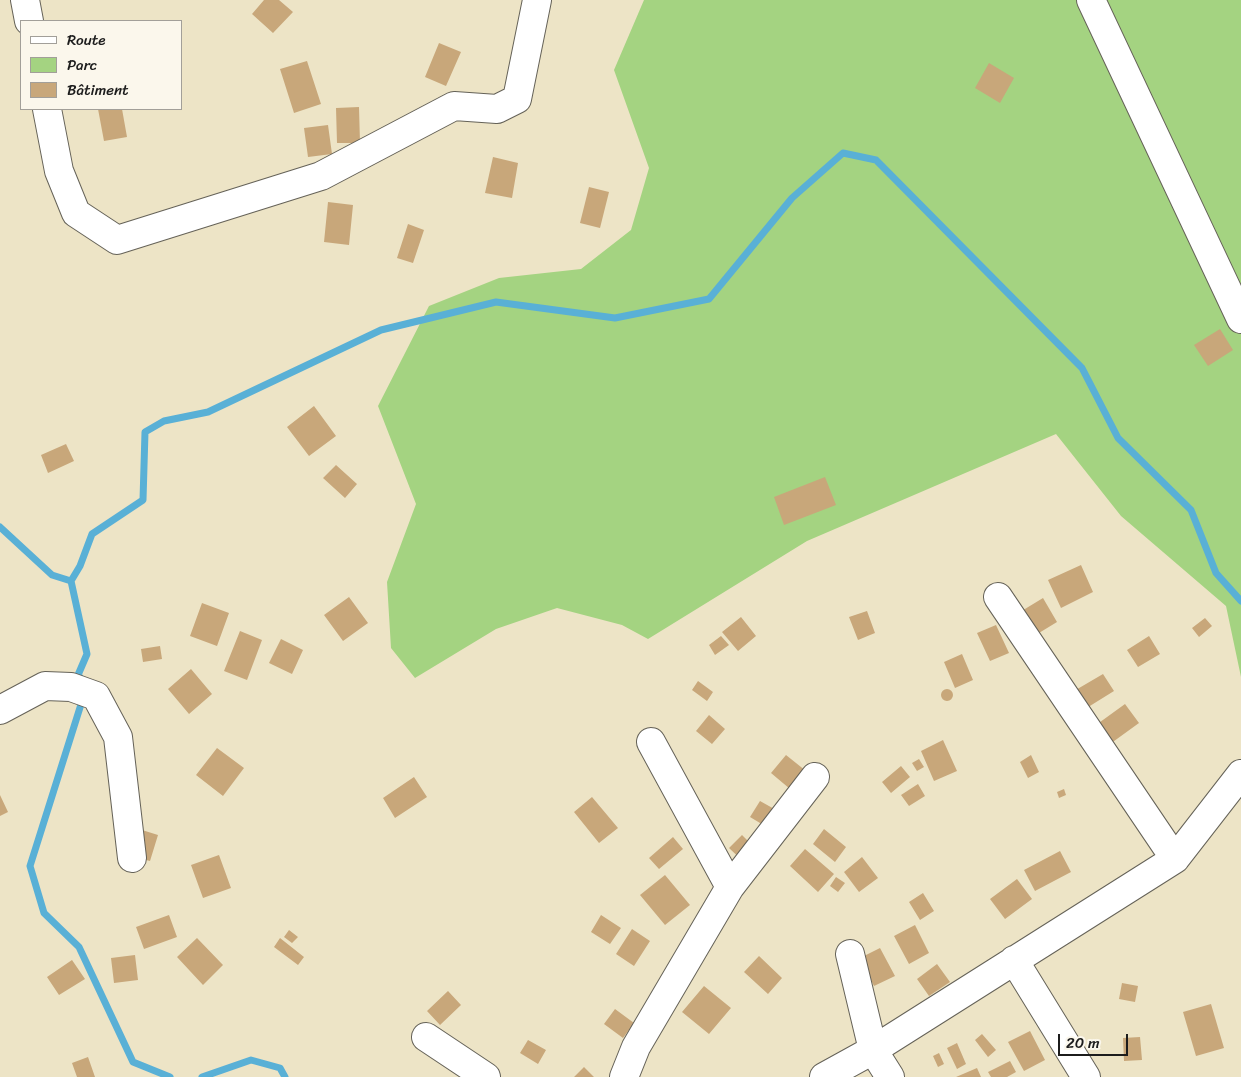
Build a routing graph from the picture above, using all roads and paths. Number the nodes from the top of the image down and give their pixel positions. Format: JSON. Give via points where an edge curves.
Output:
{"nodes":[{"id":1,"x":25,"y":0,"type":"edge"},
{"id":2,"x":537,"y":0,"type":"edge"},
{"id":3,"x":1091,"y":0,"type":"edge"},
{"id":4,"x":29,"y":20,"type":"edge"},
{"id":5,"x":47,"y":110,"type":"edge"},
{"id":6,"x":1241,"y":320,"type":"edge"},
{"id":7,"x":998,"y":597,"type":"dead end"},
{"id":8,"x":0,"y":710,"type":"edge"},
{"id":9,"x":651,"y":742,"type":"dead end"},
{"id":10,"x":1241,"y":774,"type":"edge"},
{"id":11,"x":816,"y":777,"type":"dead end"},
{"id":12,"x":132,"y":858,"type":"dead end"},
{"id":13,"x":1174,"y":859,"type":"junction"},
{"id":14,"x":730,"y":886,"type":"junction"},
{"id":15,"x":850,"y":954,"type":"dead end"},
{"id":16,"x":1014,"y":960,"type":"junction"},
{"id":17,"x":426,"y":1037,"type":"dead end"},
{"id":18,"x":873,"y":1050,"type":"junction"},
{"id":19,"x":486,"y":1077,"type":"edge"},
{"id":20,"x":624,"y":1077,"type":"edge"},
{"id":21,"x":824,"y":1077,"type":"edge"},
{"id":22,"x":890,"y":1077,"type":"edge"},
{"id":23,"x":1086,"y":1077,"type":"edge"}],
"edges":[{"from":1,"to":4,"type":"street"},
{"from":2,"to":5,"type":"street","via":[[516,99],[497,109],[454,106],[321,176],[117,240],[76,213],[59,171]]},
{"from":3,"to":6,"type":"street"},
{"from":7,"to":13,"type":"street"},
{"from":8,"to":12,"type":"street","via":[[45,686],[71,687],[96,696],[118,737]]},
{"from":9,"to":14,"type":"street"},
{"from":10,"to":13,"type":"street"},
{"from":11,"to":14,"type":"street"},
{"from":13,"to":16,"type":"street"},
{"from":14,"to":20,"type":"street","via":[[636,1046]]},
{"from":15,"to":18,"type":"street"},
{"from":16,"to":18,"type":"street"},
{"from":16,"to":23,"type":"street"},
{"from":17,"to":19,"type":"street"},
{"from":18,"to":21,"type":"street"},
{"from":18,"to":22,"type":"street"}]}
